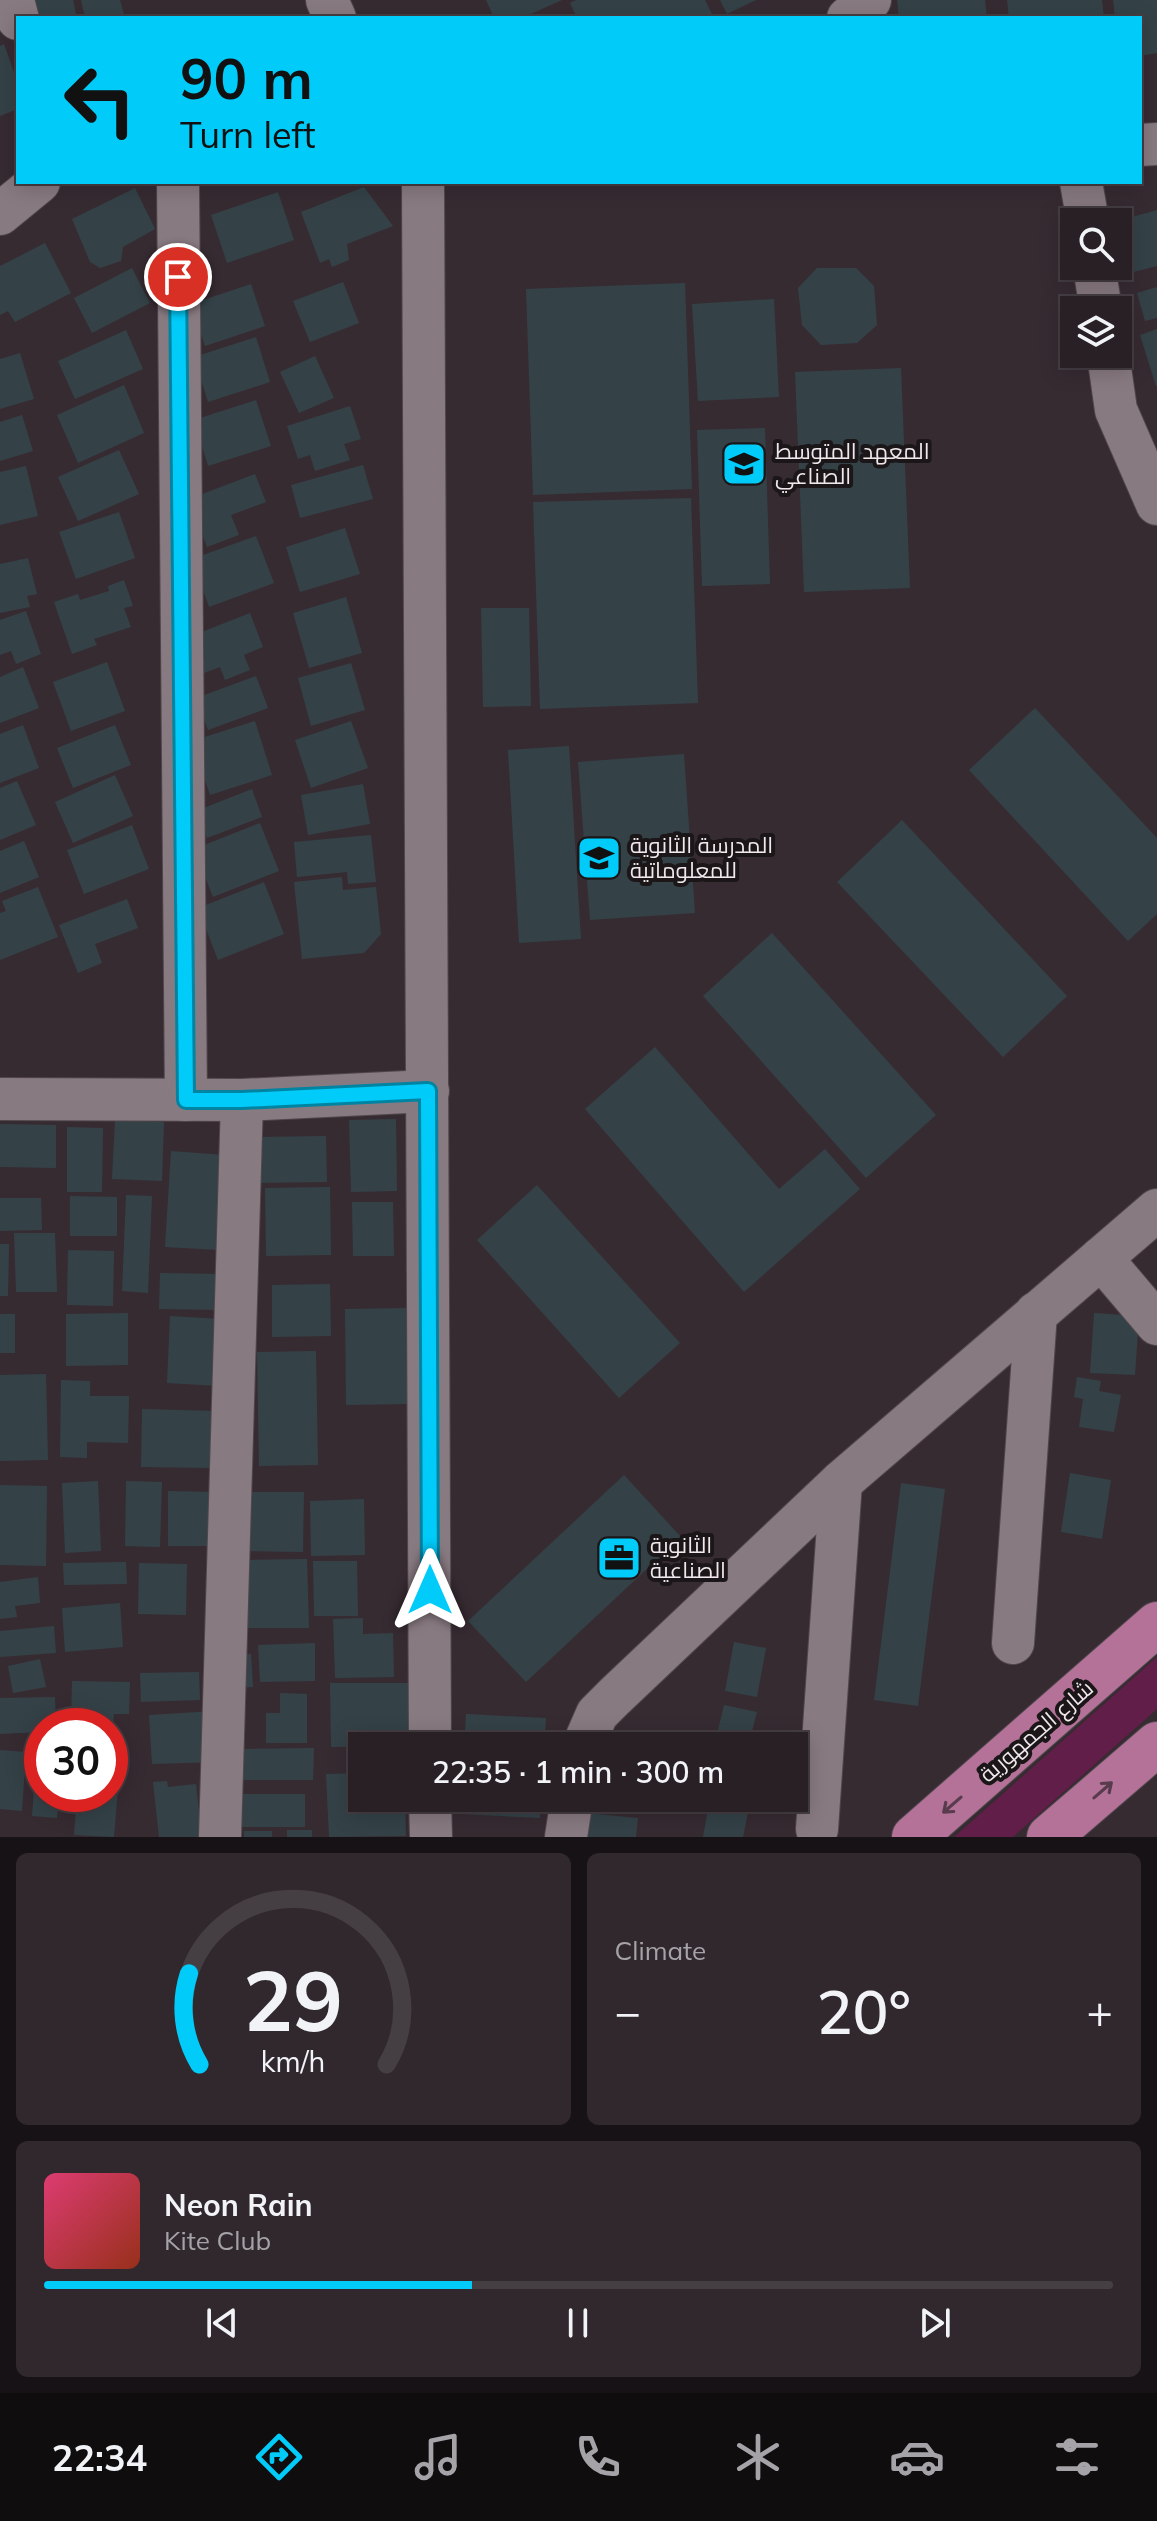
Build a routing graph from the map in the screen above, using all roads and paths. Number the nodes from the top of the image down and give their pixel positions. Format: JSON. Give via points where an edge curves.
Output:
{"nodes":[{"id":1,"x":870,"y":0,"type":"edge"},
{"id":2,"x":850,"y":16,"type":"edge"},
{"id":3,"x":37,"y":184,"type":"edge"},
{"id":4,"x":178,"y":184,"type":"edge"},
{"id":5,"x":423,"y":184,"type":"edge"},
{"id":6,"x":1081,"y":184,"type":"edge"},
{"id":7,"x":1086,"y":208,"type":"edge"},
{"id":8,"x":0,"y":214,"type":"edge"},
{"id":9,"x":1110,"y":368,"type":"edge"},
{"id":10,"x":1157,"y":504,"type":"edge"},
{"id":11,"x":428,"y":1091,"type":"junction"},
{"id":12,"x":0,"y":1099,"type":"edge"},
{"id":13,"x":186,"y":1100,"type":"junction"},
{"id":14,"x":242,"y":1100,"type":"junction"},
{"id":15,"x":1157,"y":1210,"type":"edge"},
{"id":16,"x":1101,"y":1258,"type":"junction"},
{"id":17,"x":1036,"y":1313,"type":"junction"},
{"id":18,"x":1157,"y":1324,"type":"edge"},
{"id":19,"x":841,"y":1482,"type":"junction"},
{"id":20,"x":1157,"y":1624,"type":"edge"},
{"id":21,"x":1013,"y":1643,"type":"dead end"},
{"id":22,"x":430,"y":1732,"type":"edge"},
{"id":23,"x":589,"y":1732,"type":"edge"},
{"id":24,"x":1157,"y":1744,"type":"edge"},
{"id":25,"x":430,"y":1812,"type":"edge"},
{"id":26,"x":570,"y":1812,"type":"edge"},
{"id":27,"x":817,"y":1829,"type":"dead end"},
{"id":28,"x":220,"y":1837,"type":"edge"},
{"id":29,"x":431,"y":1837,"type":"edge"},
{"id":30,"x":566,"y":1837,"type":"edge"},
{"id":31,"x":914,"y":1837,"type":"edge"},
{"id":32,"x":1049,"y":1837,"type":"edge"}],
"edges":[{"from":1,"to":2,"type":"street"},
{"from":3,"to":8,"type":"street"},
{"from":4,"to":13,"type":"street"},
{"from":5,"to":11,"type":"street"},
{"from":6,"to":7,"type":"street"},
{"from":9,"to":10,"type":"street","via":[[1116,410]]},
{"from":11,"to":14,"type":"street"},
{"from":11,"to":22,"type":"street"},
{"from":12,"to":13,"type":"street"},
{"from":13,"to":14,"type":"street"},
{"from":14,"to":28,"type":"street"},
{"from":15,"to":16,"type":"street"},
{"from":16,"to":17,"type":"street"},
{"from":16,"to":18,"type":"street"},
{"from":17,"to":19,"type":"street"},
{"from":17,"to":21,"type":"street"},
{"from":19,"to":23,"type":"street","via":[[614,1697],[597,1714]]},
{"from":19,"to":27,"type":"street"},
{"from":20,"to":31,"type":"main road","name":"شارع الجمهورية","one_way":true},
{"from":32,"to":24,"type":"main road","one_way":true},
{"from":25,"to":29,"type":"street"},
{"from":26,"to":30,"type":"street"}]}
